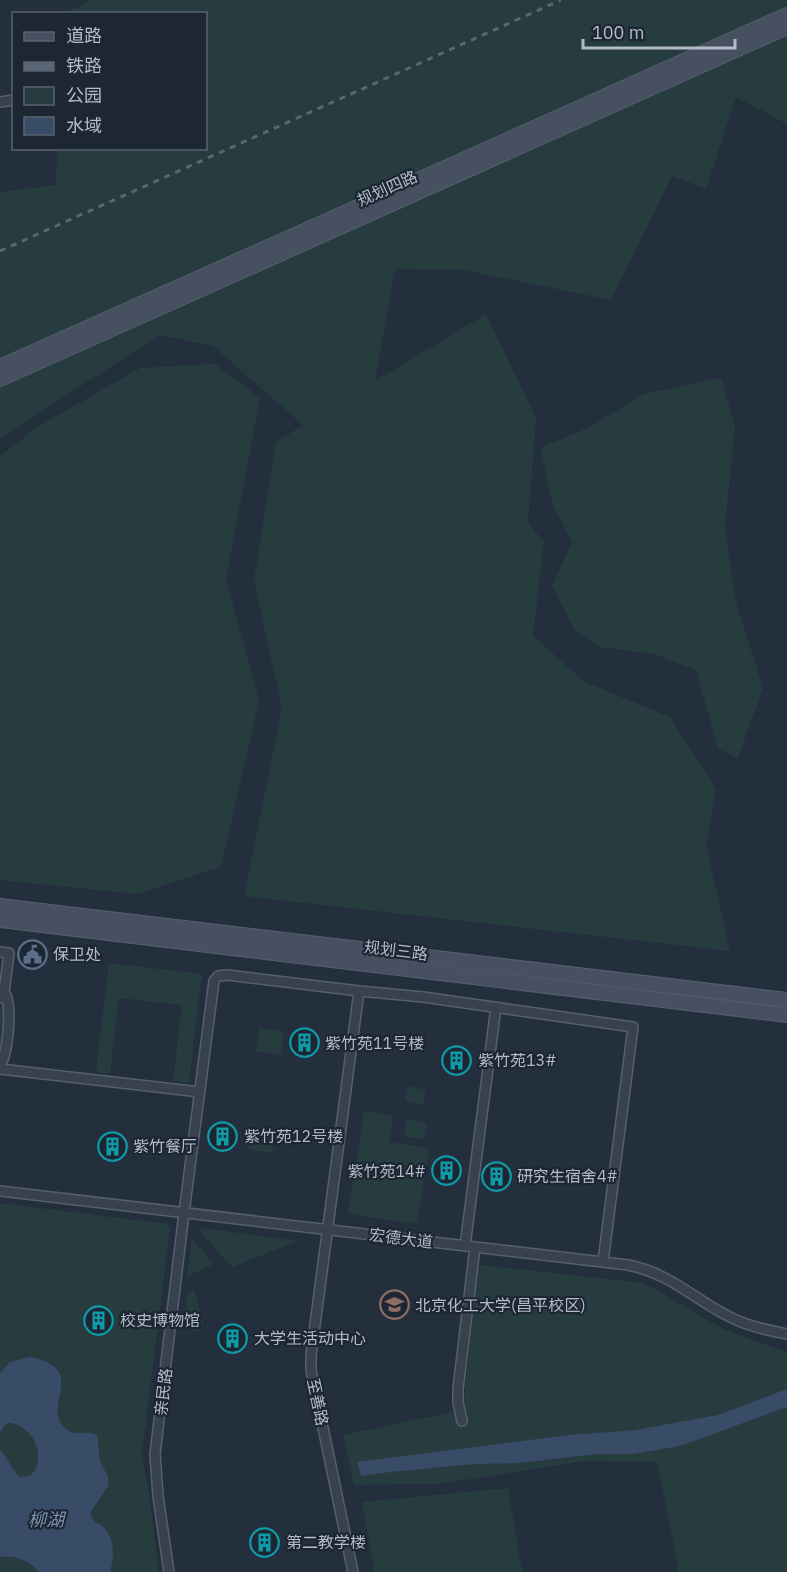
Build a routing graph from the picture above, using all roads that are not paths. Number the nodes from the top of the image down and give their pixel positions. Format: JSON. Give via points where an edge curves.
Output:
{"nodes":[{"id":1,"x":787,"y":15,"type":"edge"},
{"id":2,"x":787,"y":27,"type":"edge"},
{"id":3,"x":0,"y":367,"type":"edge"},
{"id":4,"x":0,"y":379,"type":"edge"},
{"id":5,"x":0,"y":906,"type":"edge"},
{"id":6,"x":0,"y":920,"type":"edge"},
{"id":7,"x":0,"y":952,"type":"edge"},
{"id":8,"x":362,"y":956,"type":"junction"},
{"id":9,"x":359,"y":991,"type":"junction"},
{"id":10,"x":2,"y":995,"type":"edge"},
{"id":11,"x":787,"y":1000,"type":"edge"},
{"id":12,"x":496,"y":1007,"type":"junction"},
{"id":13,"x":787,"y":1015,"type":"edge"},
{"id":14,"x":0,"y":1067,"type":"edge"},
{"id":15,"x":200,"y":1092,"type":"junction"},
{"id":16,"x":0,"y":1191,"type":"edge"},
{"id":17,"x":184,"y":1213,"type":"junction"},
{"id":18,"x":326,"y":1230,"type":"junction"},
{"id":19,"x":470,"y":1247,"type":"junction"},
{"id":20,"x":603,"y":1262,"type":"junction"},
{"id":21,"x":787,"y":1334,"type":"edge"},
{"id":22,"x":462,"y":1420,"type":"dead end"},
{"id":23,"x":169,"y":1572,"type":"edge"},
{"id":24,"x":353,"y":1572,"type":"edge"}],
"edges":[{"from":1,"to":3,"type":"main road","name":"规划四路"},
{"from":2,"to":4,"type":"main road","name":"规划四路"},
{"from":5,"to":8,"type":"main road","name":"规划三路"},
{"from":6,"to":8,"type":"main road","name":"规划三路"},
{"from":7,"to":10,"type":"street","via":[[9,953]]},
{"from":8,"to":11,"type":"main road","name":"规划三路"},
{"from":8,"to":13,"type":"main road","name":"规划三路"},
{"from":9,"to":12,"type":"street"},
{"from":9,"to":15,"type":"street","name":"亲民路","via":[[218,976],[214,981]]},
{"from":9,"to":18,"type":"street","name":"至善路"},
{"from":10,"to":14,"type":"street","via":[[8,997],[10,1010]]},
{"from":12,"to":19,"type":"street"},
{"from":12,"to":20,"type":"street","via":[[633,1027]]},
{"from":14,"to":15,"type":"street"},
{"from":15,"to":17,"type":"street","name":"亲民路"},
{"from":16,"to":17,"type":"street","name":"宏德大道"},
{"from":17,"to":18,"type":"street","name":"宏德大道"},
{"from":17,"to":23,"type":"street","name":"亲民路","via":[[155,1454]]},
{"from":18,"to":19,"type":"street","name":"宏德大道"},
{"from":18,"to":24,"type":"street","name":"至善路","via":[[311,1370]]},
{"from":19,"to":20,"type":"street","name":"宏德大道"},
{"from":19,"to":22,"type":"street","via":[[458,1389]]},
{"from":20,"to":21,"type":"street","name":"宏德大道","via":[[646,1269],[675,1282],[729,1317]]}]}
